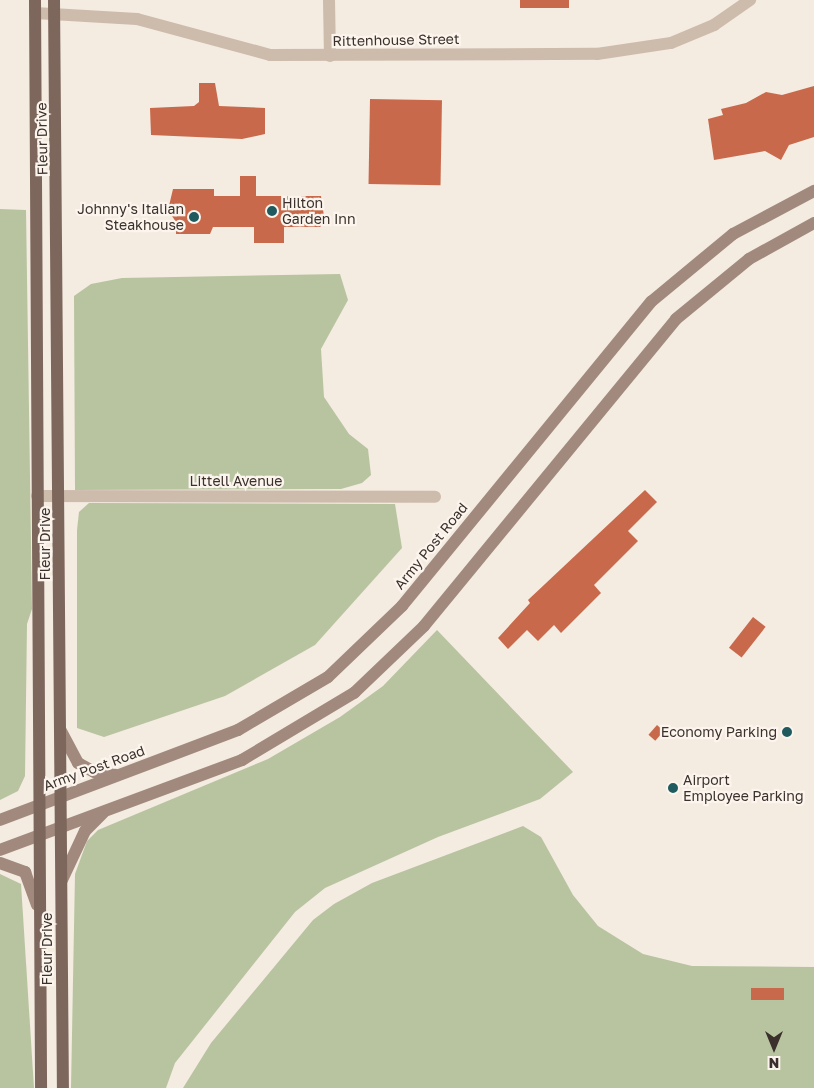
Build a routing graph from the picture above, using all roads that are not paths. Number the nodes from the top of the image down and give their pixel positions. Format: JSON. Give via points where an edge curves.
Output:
{"nodes":[{"id":1,"x":35,"y":0,"type":"edge"},
{"id":2,"x":54,"y":0,"type":"edge"},
{"id":3,"x":329,"y":0,"type":"edge"},
{"id":4,"x":750,"y":0,"type":"edge"},
{"id":5,"x":35,"y":14,"type":"junction"},
{"id":6,"x":54,"y":14,"type":"junction"},
{"id":7,"x":330,"y":56,"type":"junction"},
{"id":8,"x":57,"y":154,"type":"junction"},
{"id":9,"x":36,"y":155,"type":"junction"},
{"id":10,"x":814,"y":191,"type":"edge"},
{"id":11,"x":814,"y":224,"type":"edge"},
{"id":12,"x":60,"y":495,"type":"junction"},
{"id":13,"x":37,"y":496,"type":"junction"},
{"id":14,"x":435,"y":497,"type":"dead end"},
{"id":15,"x":61,"y":730,"type":"junction"},
{"id":16,"x":118,"y":775,"type":"junction"},
{"id":17,"x":61,"y":796,"type":"junction"},
{"id":18,"x":39,"y":804,"type":"junction"},
{"id":19,"x":105,"y":811,"type":"junction"},
{"id":20,"x":0,"y":820,"type":"edge"},
{"id":21,"x":61,"y":827,"type":"junction"},
{"id":22,"x":40,"y":834,"type":"junction"},
{"id":23,"x":0,"y":850,"type":"edge"},
{"id":24,"x":0,"y":863,"type":"edge"},
{"id":25,"x":62,"y":880,"type":"junction"},
{"id":26,"x":40,"y":919,"type":"junction"},
{"id":27,"x":40,"y":1088,"type":"edge"},
{"id":28,"x":63,"y":1088,"type":"edge"}],
"edges":[{"from":1,"to":5,"type":"main road","name":"Fleur Drive"},
{"from":2,"to":6,"type":"main road","name":"Fleur Drive"},
{"from":3,"to":7,"type":"street"},
{"from":4,"to":7,"type":"street","name":"Rittenhouse Street","via":[[693,35],[623,53]]},
{"from":5,"to":6,"type":"street","name":"Rittenhouse Street"},
{"from":5,"to":9,"type":"main road","name":"Fleur Drive"},
{"from":6,"to":7,"type":"street","name":"Rittenhouse Street","via":[[137,19],[251,52]]},
{"from":6,"to":8,"type":"main road","name":"Fleur Drive"},
{"from":8,"to":9,"type":"main road"},
{"from":8,"to":12,"type":"main road","name":"Fleur Drive"},
{"from":9,"to":13,"type":"main road","name":"Fleur Drive"},
{"from":10,"to":16,"type":"main road","name":"Army Post Road","via":[[733,234],[652,301],[402,606],[348,661],[262,718]]},
{"from":11,"to":19,"type":"main road","via":[[749,259],[676,319],[424,626],[360,688],[320,717],[242,760]]},
{"from":12,"to":13,"type":"street","name":"Littell Avenue"},
{"from":12,"to":14,"type":"street","name":"Littell Avenue"},
{"from":12,"to":15,"type":"main road","name":"Fleur Drive"},
{"from":13,"to":18,"type":"main road","name":"Fleur Drive"},
{"from":15,"to":16,"type":"main road","via":[[78,763],[94,772]]},
{"from":15,"to":17,"type":"main road","name":"Fleur Drive"},
{"from":16,"to":17,"type":"main road","name":"Army Post Road"},
{"from":17,"to":18,"type":"main road","name":"Army Post Road"},
{"from":17,"to":21,"type":"main road","name":"Fleur Drive"},
{"from":18,"to":20,"type":"main road","name":"Army Post Road"},
{"from":18,"to":22,"type":"main road","name":"Fleur Drive"},
{"from":19,"to":21,"type":"main road"},
{"from":19,"to":25,"type":"main road","via":[[85,831]]},
{"from":21,"to":22,"type":"main road"},
{"from":21,"to":25,"type":"main road","name":"Fleur Drive"},
{"from":22,"to":23,"type":"main road"},
{"from":22,"to":26,"type":"main road","name":"Fleur Drive"},
{"from":24,"to":26,"type":"main road","via":[[25,872]]},
{"from":25,"to":28,"type":"main road","name":"Fleur Drive"},
{"from":26,"to":27,"type":"main road","name":"Fleur Drive"}]}
